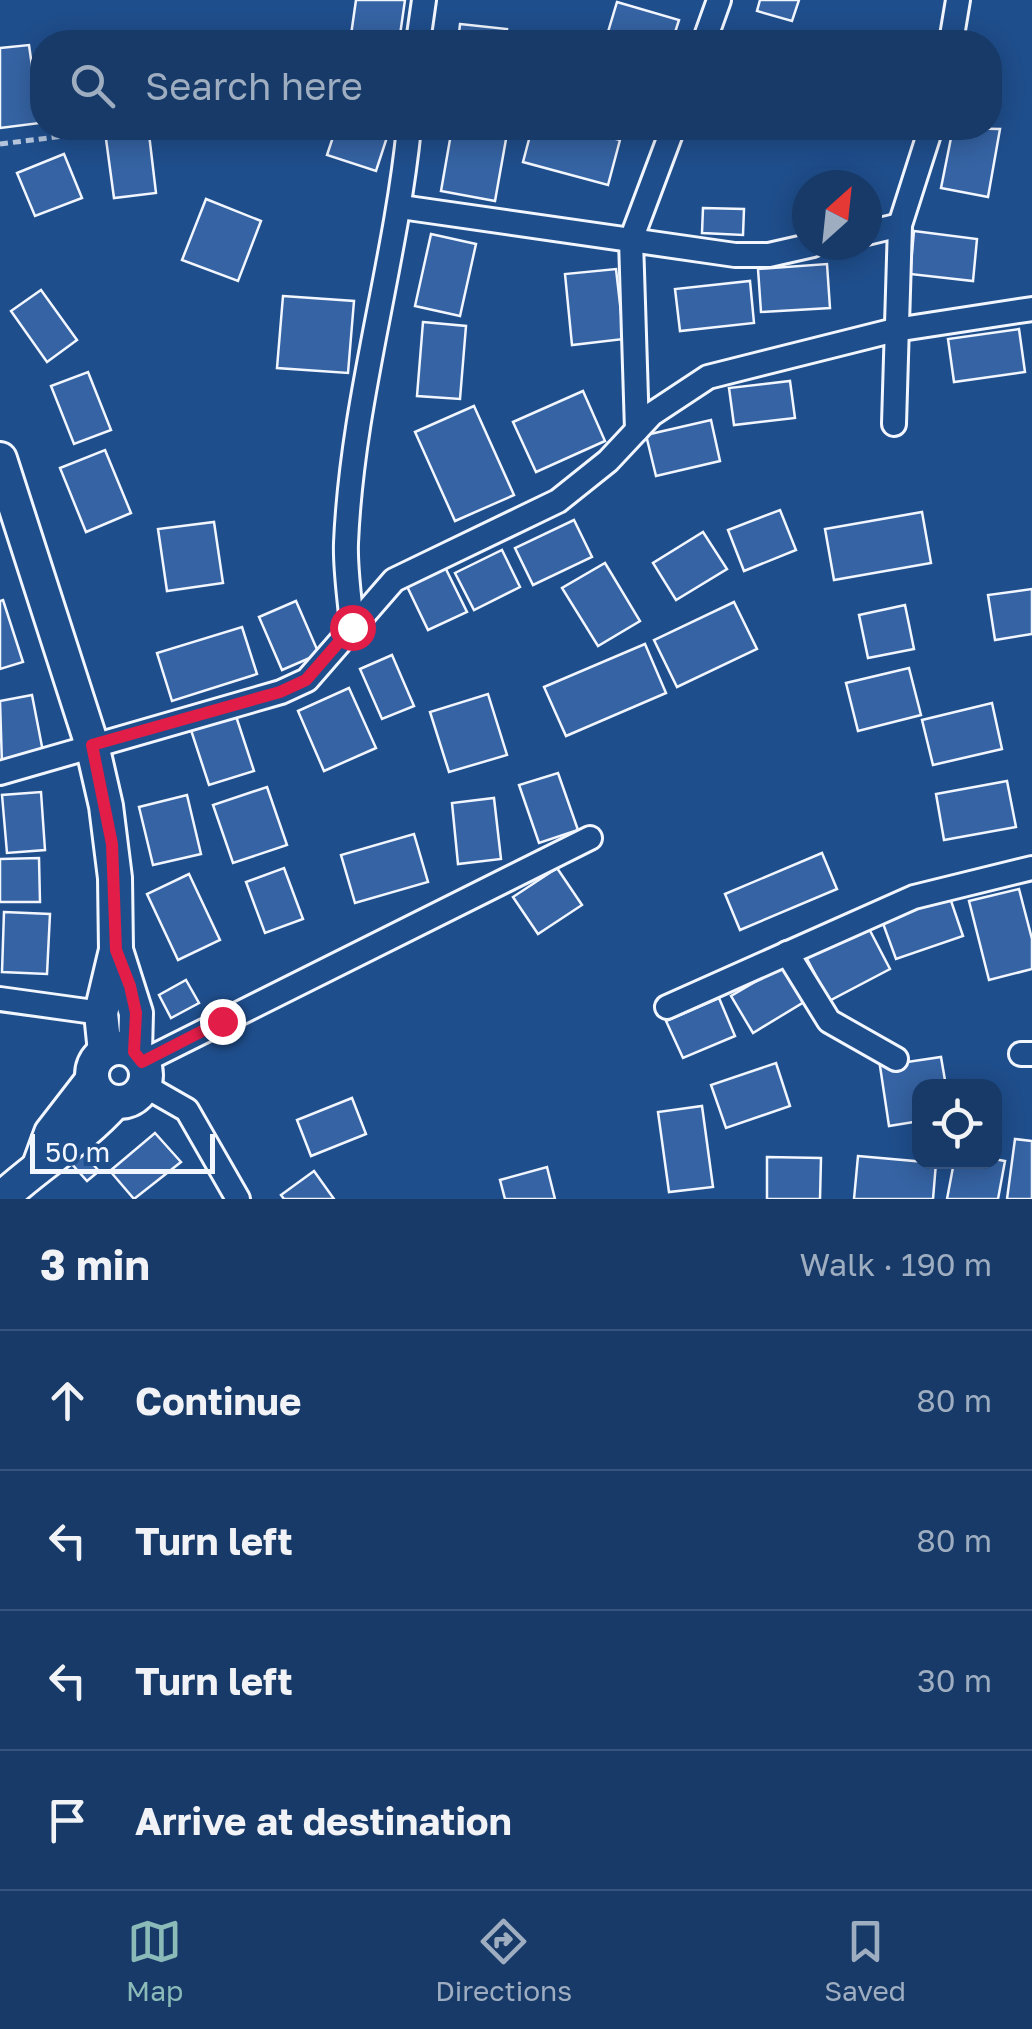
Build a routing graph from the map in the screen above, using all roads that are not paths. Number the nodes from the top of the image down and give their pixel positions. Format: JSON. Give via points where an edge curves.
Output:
{"nodes":[{"id":1,"x":424,"y":0,"type":"edge"},
{"id":2,"x":719,"y":0,"type":"edge"},
{"id":3,"x":958,"y":0,"type":"edge"},
{"id":4,"x":420,"y":30,"type":"edge"},
{"id":5,"x":708,"y":30,"type":"edge"},
{"id":6,"x":953,"y":30,"type":"edge"},
{"id":7,"x":408,"y":140,"type":"edge"},
{"id":8,"x":668,"y":140,"type":"edge"},
{"id":9,"x":927,"y":140,"type":"edge"},
{"id":10,"x":401,"y":207,"type":"junction"},
{"id":11,"x":900,"y":225,"type":"junction"},
{"id":12,"x":882,"y":229,"type":"edge"},
{"id":13,"x":631,"y":240,"type":"junction"},
{"id":14,"x":792,"y":249,"type":"edge"},
{"id":15,"x":1032,"y":309,"type":"edge"},
{"id":16,"x":895,"y":330,"type":"junction"},
{"id":17,"x":894,"y":424,"type":"dead end"},
{"id":18,"x":637,"y":430,"type":"junction"},
{"id":19,"x":0,"y":459,"type":"edge"},
{"id":20,"x":352,"y":627,"type":"junction"},
{"id":21,"x":92,"y":745,"type":"junction"},
{"id":22,"x":0,"y":773,"type":"edge"},
{"id":23,"x":590,"y":838,"type":"dead end"},
{"id":24,"x":1032,"y":868,"type":"edge"},
{"id":25,"x":116,"y":950,"type":"junction"},
{"id":26,"x":787,"y":954,"type":"junction"},
{"id":27,"x":0,"y":999,"type":"edge"},
{"id":28,"x":666,"y":1008,"type":"dead end"},
{"id":29,"x":100,"y":1013,"type":"junction"},
{"id":30,"x":896,"y":1060,"type":"dead end"},
{"id":31,"x":122,"y":1072,"type":"junction"},
{"id":32,"x":1,"y":1199,"type":"edge"},
{"id":33,"x":238,"y":1199,"type":"edge"}],
"edges":[{"from":1,"to":4,"type":"street"},
{"from":2,"to":5,"type":"street"},
{"from":3,"to":6,"type":"street"},
{"from":7,"to":10,"type":"street"},
{"from":8,"to":13,"type":"street"},
{"from":9,"to":11,"type":"street"},
{"from":10,"to":13,"type":"street"},
{"from":10,"to":20,"type":"street","via":[[350,481]]},
{"from":11,"to":12,"type":"street"},
{"from":11,"to":16,"type":"street"},
{"from":13,"to":14,"type":"street","via":[[735,256]]},
{"from":13,"to":18,"type":"street"},
{"from":15,"to":16,"type":"street"},
{"from":16,"to":17,"type":"street"},
{"from":16,"to":18,"type":"street","via":[[708,377],[679,392]]},
{"from":18,"to":20,"type":"street","via":[[558,501],[394,580]]},
{"from":19,"to":21,"type":"street"},
{"from":20,"to":21,"type":"street","via":[[306,680],[280,692]]},
{"from":21,"to":22,"type":"street"},
{"from":21,"to":25,"type":"street","via":[[112,844]]},
{"from":23,"to":31,"type":"street"},
{"from":24,"to":26,"type":"street","via":[[914,898]]},
{"from":25,"to":29,"type":"street"},
{"from":25,"to":31,"type":"street","via":[[136,1013]]},
{"from":26,"to":28,"type":"street"},
{"from":26,"to":30,"type":"street","via":[[829,1021]]},
{"from":27,"to":29,"type":"street"},
{"from":29,"to":31,"type":"street"},
{"from":31,"to":32,"type":"street","via":[[52,1133],[40,1163]]},
{"from":31,"to":33,"type":"street","via":[[187,1110]]}]}
